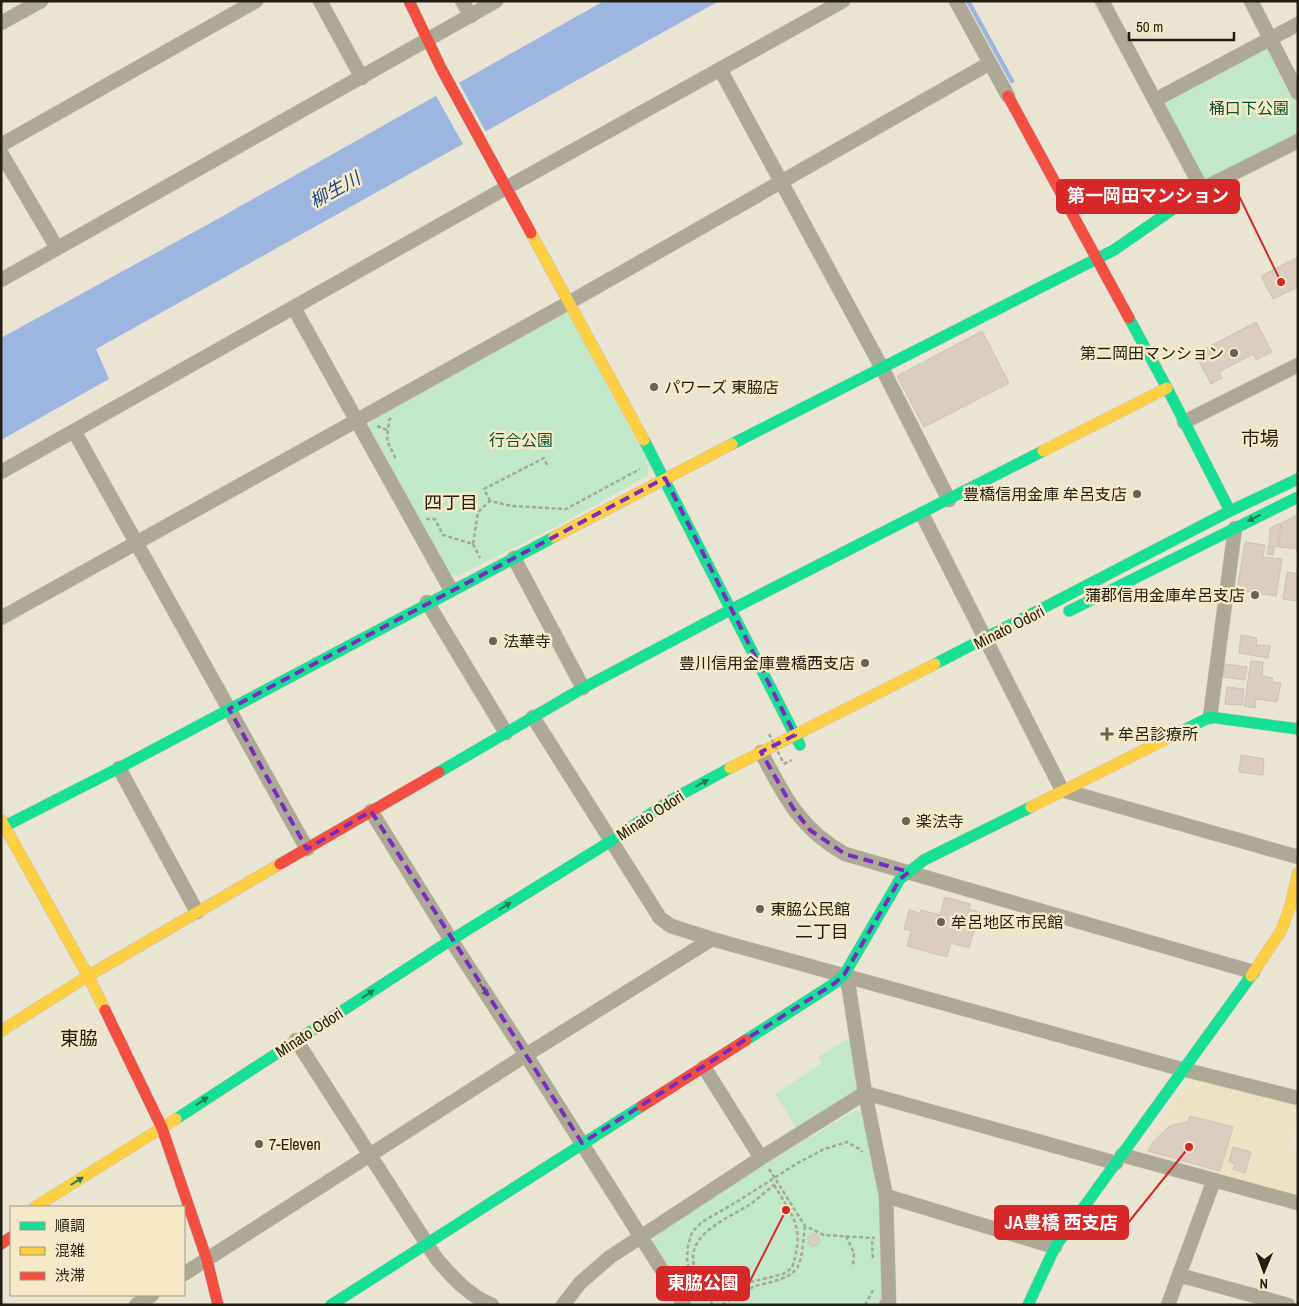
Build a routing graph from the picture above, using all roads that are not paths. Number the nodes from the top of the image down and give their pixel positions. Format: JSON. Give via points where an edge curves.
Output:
{"nodes":[{"id":1,"x":41,"y":1,"type":"edge"},
{"id":2,"x":256,"y":1,"type":"edge"},
{"id":3,"x":320,"y":1,"type":"edge"},
{"id":4,"x":409,"y":1,"type":"edge"},
{"id":5,"x":462,"y":1,"type":"edge"},
{"id":6,"x":496,"y":1,"type":"edge"},
{"id":7,"x":843,"y":1,"type":"edge"},
{"id":8,"x":956,"y":1,"type":"edge"},
{"id":9,"x":1102,"y":1,"type":"edge"},
{"id":10,"x":1251,"y":1,"type":"edge"},
{"id":11,"x":470,"y":16,"type":"junction"},
{"id":12,"x":1,"y":23,"type":"edge"},
{"id":13,"x":1298,"y":24,"type":"edge"},
{"id":14,"x":1270,"y":38,"type":"junction"},
{"id":15,"x":428,"y":40,"type":"junction"},
{"id":16,"x":990,"y":63,"type":"junction"},
{"id":17,"x":720,"y":69,"type":"junction"},
{"id":18,"x":362,"y":78,"type":"junction"},
{"id":19,"x":1298,"y":93,"type":"edge"},
{"id":20,"x":1008,"y":96,"type":"joint"},
{"id":21,"x":1155,"y":100,"type":"junction"},
{"id":22,"x":1298,"y":141,"type":"edge"},
{"id":23,"x":1,"y":145,"type":"edge"},
{"id":24,"x":1,"y":153,"type":"edge"},
{"id":25,"x":782,"y":182,"type":"junction"},
{"id":26,"x":507,"y":187,"type":"junction"},
{"id":27,"x":1202,"y":189,"type":"junction"},
{"id":28,"x":57,"y":248,"type":"junction"},
{"id":29,"x":1096,"y":259,"type":"junction"},
{"id":30,"x":1,"y":280,"type":"edge"},
{"id":31,"x":570,"y":302,"type":"junction"},
{"id":32,"x":294,"y":308,"type":"junction"},
{"id":33,"x":1298,"y":365,"type":"edge"},
{"id":34,"x":882,"y":368,"type":"junction"},
{"id":35,"x":1167,"y":388,"type":"junction"},
{"id":36,"x":356,"y":420,"type":"junction"},
{"id":37,"x":1184,"y":422,"type":"junction"},
{"id":38,"x":74,"y":431,"type":"junction"},
{"id":39,"x":1,"y":472,"type":"edge"},
{"id":40,"x":665,"y":478,"type":"junction"},
{"id":41,"x":1298,"y":479,"type":"edge"},
{"id":42,"x":1298,"y":496,"type":"edge"},
{"id":43,"x":949,"y":500,"type":"junction"},
{"id":44,"x":1230,"y":512,"type":"junction"},
{"id":45,"x":922,"y":514,"type":"junction"},
{"id":46,"x":1234,"y":528,"type":"junction"},
{"id":47,"x":136,"y":542,"type":"junction"},
{"id":48,"x":514,"y":558,"type":"junction"},
{"id":49,"x":451,"y":590,"type":"junction"},
{"id":50,"x":427,"y":602,"type":"junction"},
{"id":51,"x":732,"y":609,"type":"junction"},
{"id":52,"x":1061,"y":616,"type":"dead end"},
{"id":53,"x":1,"y":618,"type":"edge"},
{"id":54,"x":990,"y":648,"type":"junction"},
{"id":55,"x":583,"y":688,"type":"junction"},
{"id":56,"x":229,"y":709,"type":"junction"},
{"id":57,"x":533,"y":717,"type":"junction"},
{"id":58,"x":1210,"y":717,"type":"junction"},
{"id":59,"x":1298,"y":729,"type":"edge"},
{"id":60,"x":826,"y":732,"type":"dead end"},
{"id":61,"x":506,"y":733,"type":"junction"},
{"id":62,"x":795,"y":743,"type":"junction"},
{"id":63,"x":769,"y":761,"type":"junction"},
{"id":64,"x":119,"y":768,"type":"junction"},
{"id":65,"x":1062,"y":790,"type":"junction"},
{"id":66,"x":371,"y":811,"type":"junction"},
{"id":67,"x":3,"y":824,"type":"edge"},
{"id":68,"x":617,"y":846,"type":"junction"},
{"id":69,"x":306,"y":849,"type":"junction"},
{"id":70,"x":1298,"y":857,"type":"edge"},
{"id":71,"x":909,"y":872,"type":"junction"},
{"id":72,"x":1298,"y":873,"type":"edge"},
{"id":73,"x":197,"y":912,"type":"junction"},
{"id":74,"x":1293,"y":916,"type":"edge"},
{"id":75,"x":712,"y":939,"type":"junction"},
{"id":76,"x":454,"y":945,"type":"junction"},
{"id":77,"x":1253,"y":972,"type":"junction"},
{"id":78,"x":844,"y":975,"type":"junction"},
{"id":79,"x":88,"y":976,"type":"junction"},
{"id":80,"x":1,"y":1031,"type":"edge"},
{"id":81,"x":299,"y":1045,"type":"junction"},
{"id":82,"x":526,"y":1055,"type":"junction"},
{"id":83,"x":704,"y":1067,"type":"junction"},
{"id":84,"x":1183,"y":1070,"type":"junction"},
{"id":85,"x":865,"y":1092,"type":"junction"},
{"id":86,"x":1298,"y":1098,"type":"edge"},
{"id":87,"x":228,"y":1099,"type":"dead end"},
{"id":88,"x":162,"y":1128,"type":"junction"},
{"id":89,"x":582,"y":1143,"type":"junction"},
{"id":90,"x":370,"y":1155,"type":"junction"},
{"id":91,"x":761,"y":1158,"type":"junction"},
{"id":92,"x":1119,"y":1159,"type":"junction"},
{"id":93,"x":1214,"y":1180,"type":"junction"},
{"id":94,"x":886,"y":1196,"type":"junction"},
{"id":95,"x":1298,"y":1203,"type":"edge"},
{"id":96,"x":37,"y":1206,"type":"edge"},
{"id":97,"x":640,"y":1235,"type":"junction"},
{"id":98,"x":426,"y":1243,"type":"junction"},
{"id":99,"x":1055,"y":1247,"type":"junction"},
{"id":100,"x":207,"y":1260,"type":"junction"},
{"id":101,"x":185,"y":1273,"type":"edge"},
{"id":102,"x":1178,"y":1275,"type":"junction"},
{"id":103,"x":150,"y":1296,"type":"edge"},
{"id":104,"x":891,"y":1304,"type":"edge"},
{"id":105,"x":136,"y":1305,"type":"edge"},
{"id":106,"x":218,"y":1305,"type":"edge"},
{"id":107,"x":331,"y":1305,"type":"edge"},
{"id":108,"x":492,"y":1305,"type":"edge"},
{"id":109,"x":563,"y":1305,"type":"edge"},
{"id":110,"x":684,"y":1305,"type":"edge"},
{"id":111,"x":1028,"y":1305,"type":"edge"},
{"id":112,"x":1168,"y":1305,"type":"edge"},
{"id":113,"x":1288,"y":1305,"type":"edge"}],
"edges":[{"from":1,"to":12,"type":"street"},
{"from":2,"to":23,"type":"street"},
{"from":3,"to":18,"type":"street"},
{"from":4,"to":15,"type":"street"},
{"from":5,"to":11,"type":"street"},
{"from":6,"to":11,"type":"street"},
{"from":7,"to":17,"type":"street"},
{"from":8,"to":16,"type":"street"},
{"from":9,"to":21,"type":"street"},
{"from":10,"to":14,"type":"street"},
{"from":11,"to":15,"type":"street"},
{"from":13,"to":14,"type":"street"},
{"from":14,"to":19,"type":"street"},
{"from":14,"to":21,"type":"street"},
{"from":15,"to":18,"type":"street"},
{"from":15,"to":26,"type":"street"},
{"from":16,"to":20,"type":"street"},
{"from":16,"to":25,"type":"street"},
{"from":17,"to":25,"type":"street"},
{"from":17,"to":26,"type":"street"},
{"from":18,"to":28,"type":"street"},
{"from":20,"to":29,"type":"street"},
{"from":21,"to":27,"type":"street"},
{"from":22,"to":27,"type":"street"},
{"from":24,"to":28,"type":"street"},
{"from":25,"to":31,"type":"street"},
{"from":25,"to":34,"type":"street"},
{"from":26,"to":31,"type":"street"},
{"from":26,"to":32,"type":"street"},
{"from":27,"to":29,"type":"street"},
{"from":28,"to":30,"type":"street"},
{"from":29,"to":34,"type":"street"},
{"from":29,"to":35,"type":"street"},
{"from":31,"to":36,"type":"street"},
{"from":31,"to":40,"type":"street"},
{"from":32,"to":36,"type":"street"},
{"from":32,"to":38,"type":"street"},
{"from":33,"to":37,"type":"street"},
{"from":34,"to":40,"type":"street"},
{"from":34,"to":43,"type":"street"},
{"from":35,"to":37,"type":"street"},
{"from":35,"to":43,"type":"street"},
{"from":36,"to":47,"type":"street"},
{"from":36,"to":49,"type":"street"},
{"from":37,"to":44,"type":"street"},
{"from":38,"to":39,"type":"street"},
{"from":38,"to":47,"type":"street"},
{"from":40,"to":48,"type":"street"},
{"from":40,"to":51,"type":"street"},
{"from":41,"to":44,"type":"street","name":"Minato Odori"},
{"from":42,"to":46,"type":"street","name":"Minato Odori","one_way":true},
{"from":43,"to":45,"type":"street"},
{"from":44,"to":54,"type":"street","name":"Minato Odori"},
{"from":45,"to":51,"type":"street"},
{"from":45,"to":54,"type":"street"},
{"from":46,"to":52,"type":"street","name":"Minato Odori"},
{"from":46,"to":58,"type":"street"},
{"from":47,"to":53,"type":"street"},
{"from":47,"to":56,"type":"street"},
{"from":48,"to":49,"type":"street"},
{"from":48,"to":55,"type":"street"},
{"from":49,"to":50,"type":"street"},
{"from":50,"to":56,"type":"street"},
{"from":50,"to":61,"type":"street"},
{"from":51,"to":55,"type":"street"},
{"from":51,"to":62,"type":"street"},
{"from":54,"to":62,"type":"street","name":"Minato Odori"},
{"from":54,"to":65,"type":"street"},
{"from":55,"to":57,"type":"street"},
{"from":56,"to":64,"type":"street"},
{"from":56,"to":69,"type":"street"},
{"from":57,"to":61,"type":"street"},
{"from":57,"to":68,"type":"street"},
{"from":58,"to":59,"type":"street"},
{"from":58,"to":65,"type":"street"},
{"from":60,"to":62,"type":"street","name":"Minato Odori"},
{"from":61,"to":66,"type":"street"},
{"from":62,"to":63,"type":"street","name":"Minato Odori"},
{"from":68,"to":63,"type":"street","name":"Minato Odori","one_way":true,"via":[[669,801]]},
{"from":63,"to":71,"type":"street","via":[[800,818],[827,844],[873,864]]},
{"from":64,"to":67,"type":"street"},
{"from":64,"to":73,"type":"street"},
{"from":65,"to":70,"type":"street"},
{"from":65,"to":71,"type":"street","via":[[924,860]]},
{"from":66,"to":69,"type":"street"},
{"from":66,"to":76,"type":"street"},
{"from":67,"to":79,"type":"street"},
{"from":68,"to":75,"type":"street","via":[[660,918],[672,926]]},
{"from":68,"to":76,"type":"street","name":"Minato Odori"},
{"from":69,"to":73,"type":"street"},
{"from":71,"to":77,"type":"street"},
{"from":71,"to":78,"type":"street","via":[[900,878]]},
{"from":72,"to":74,"type":"street"},
{"from":73,"to":79,"type":"street"},
{"from":74,"to":77,"type":"street"},
{"from":75,"to":78,"type":"street"},
{"from":75,"to":82,"type":"street"},
{"from":76,"to":81,"type":"street","name":"Minato Odori"},
{"from":76,"to":82,"type":"street","one_way":true},
{"from":77,"to":84,"type":"street"},
{"from":78,"to":83,"type":"street"},
{"from":78,"to":84,"type":"street"},
{"from":78,"to":85,"type":"street"},
{"from":79,"to":80,"type":"street"},
{"from":79,"to":88,"type":"street"},
{"from":81,"to":87,"type":"street","name":"Minato Odori"},
{"from":88,"to":81,"type":"street","name":"Minato Odori","one_way":true},
{"from":81,"to":90,"type":"street"},
{"from":82,"to":89,"type":"street"},
{"from":82,"to":90,"type":"street"},
{"from":83,"to":89,"type":"street"},
{"from":83,"to":91,"type":"street"},
{"from":84,"to":86,"type":"street"},
{"from":84,"to":92,"type":"street"},
{"from":85,"to":91,"type":"street"},
{"from":85,"to":92,"type":"street"},
{"from":85,"to":94,"type":"street"},
{"from":96,"to":88,"type":"street","name":"Minato Odori","one_way":true},
{"from":88,"to":100,"type":"street"},
{"from":89,"to":97,"type":"street"},
{"from":89,"to":98,"type":"street"},
{"from":90,"to":98,"type":"street"},
{"from":90,"to":100,"type":"street"},
{"from":91,"to":97,"type":"street"},
{"from":92,"to":93,"type":"street"},
{"from":92,"to":99,"type":"street"},
{"from":93,"to":95,"type":"street"},
{"from":93,"to":102,"type":"street"},
{"from":94,"to":99,"type":"street"},
{"from":94,"to":104,"type":"street","via":[[879,1238]]},
{"from":97,"to":109,"type":"street","via":[[580,1283]]},
{"from":97,"to":110,"type":"street"},
{"from":98,"to":107,"type":"street"},
{"from":98,"to":108,"type":"street","via":[[450,1275]]},
{"from":99,"to":111,"type":"street"},
{"from":100,"to":101,"type":"street"},
{"from":100,"to":106,"type":"street"},
{"from":102,"to":112,"type":"street"},
{"from":102,"to":113,"type":"street"},
{"from":103,"to":105,"type":"street"}]}
